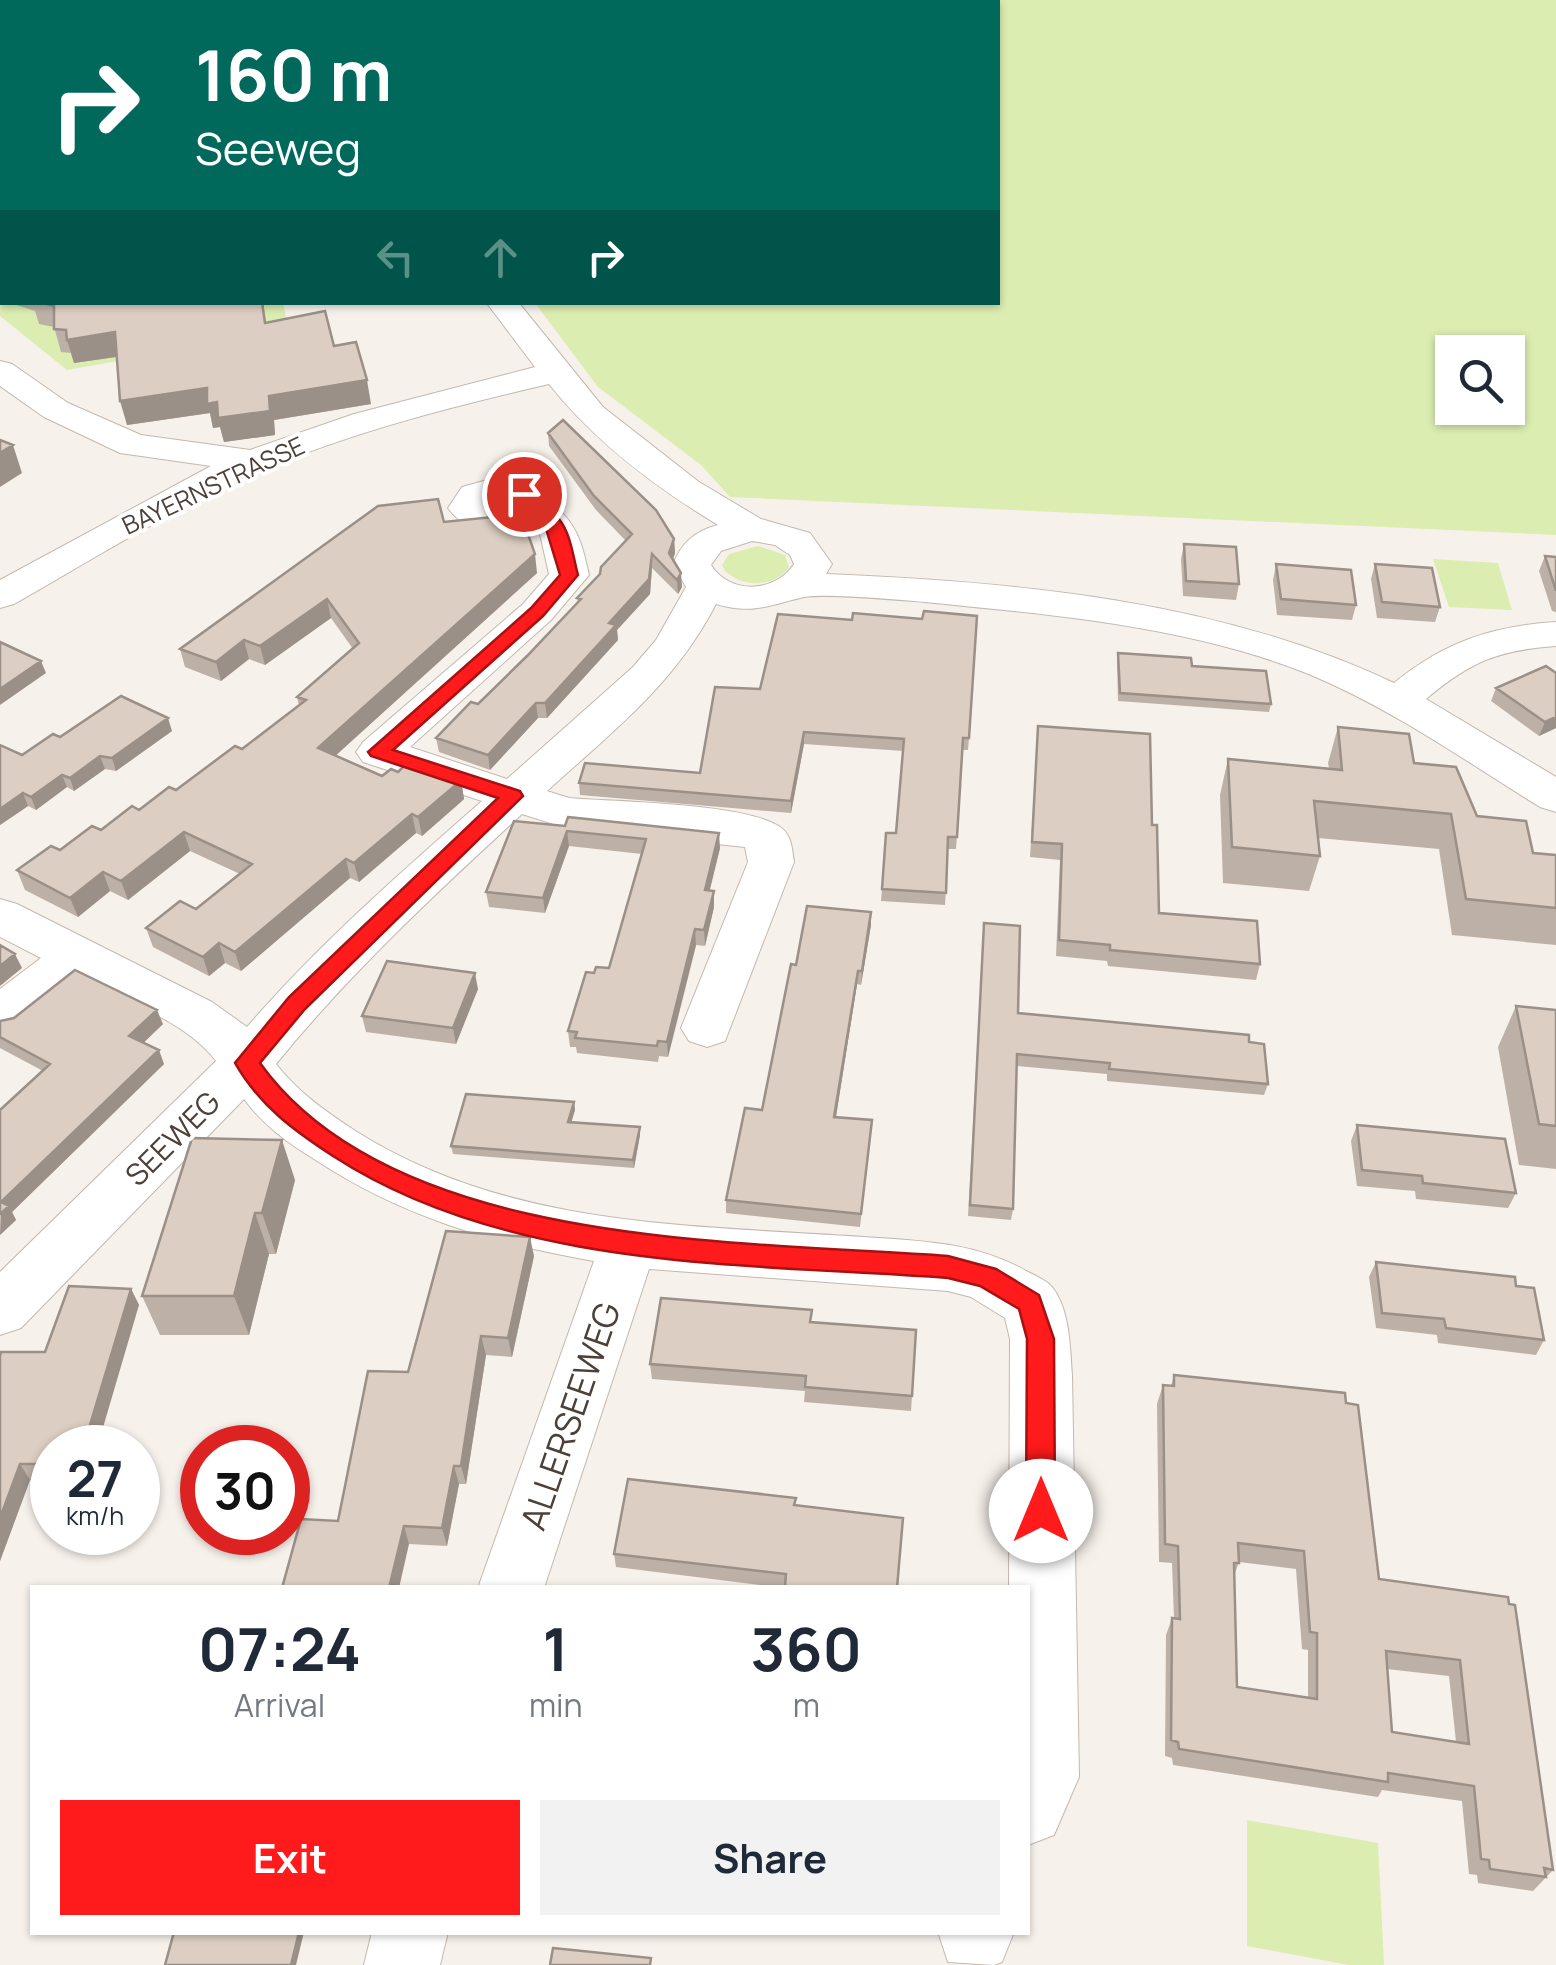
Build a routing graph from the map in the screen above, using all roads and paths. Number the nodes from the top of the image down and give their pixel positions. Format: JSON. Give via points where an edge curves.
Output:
{"nodes":[{"id":1,"x":503,"y":305,"type":"edge"},
{"id":2,"x":0,"y":372,"type":"edge"},
{"id":3,"x":554,"y":372,"type":"junction"},
{"id":4,"x":253,"y":461,"type":"junction"},
{"id":5,"x":686,"y":490,"type":"junction"},
{"id":6,"x":528,"y":506,"type":"dead end"},
{"id":7,"x":752,"y":530,"type":"junction"},
{"id":8,"x":703,"y":545,"type":"junction"},
{"id":9,"x":805,"y":572,"type":"junction"},
{"id":10,"x":724,"y":592,"type":"junction"},
{"id":11,"x":0,"y":596,"type":"edge"},
{"id":12,"x":1556,"y":634,"type":"edge"},
{"id":13,"x":1398,"y":701,"type":"junction"},
{"id":14,"x":512,"y":796,"type":"junction"},
{"id":15,"x":1556,"y":797,"type":"edge"},
{"id":16,"x":0,"y":916,"type":"edge"},
{"id":17,"x":78,"y":956,"type":"junction"},
{"id":18,"x":0,"y":1016,"type":"edge"},
{"id":19,"x":707,"y":1028,"type":"dead end"},
{"id":20,"x":247,"y":1063,"type":"junction"},
{"id":21,"x":629,"y":1244,"type":"junction"},
{"id":22,"x":0,"y":1310,"type":"edge"},
{"id":23,"x":512,"y":1585,"type":"edge"},
{"id":24,"x":1030,"y":1805,"type":"edge"},
{"id":25,"x":409,"y":1935,"type":"edge"},
{"id":26,"x":402,"y":1965,"type":"edge"}],
"edges":[{"from":1,"to":3,"type":"street"},
{"from":2,"to":4,"type":"street","via":[[56,410],[133,445]]},
{"from":3,"to":4,"type":"street","name":"BAYERNSTRASSE","via":[[429,402]]},
{"from":3,"to":5,"type":"street","via":[[591,414]]},
{"from":4,"to":11,"type":"street","name":"BAYERNSTRASSE"},
{"from":5,"to":7,"type":"street"},
{"from":5,"to":8,"type":"street"},
{"from":6,"to":14,"type":"street","via":[[551,519],[569,575],[537,612],[378,752]]},
{"from":7,"to":8,"type":"street"},
{"from":7,"to":9,"type":"street","via":[[801,543]]},
{"from":8,"to":10,"type":"street","via":[[692,565]]},
{"from":9,"to":10,"type":"street","via":[[784,593]]},
{"from":9,"to":13,"type":"street","via":[[1128,615],[1264,644]]},
{"from":10,"to":14,"type":"street","name":"SEEWEG","via":[[618,705]]},
{"from":12,"to":13,"type":"street","via":[[1485,641],[1452,656]]},
{"from":13,"to":15,"type":"street"},
{"from":14,"to":19,"type":"street","via":[[566,813],[747,829],[767,839],[771,862]]},
{"from":14,"to":20,"type":"street","name":"SEEWEG","via":[[297,1003]]},
{"from":16,"to":17,"type":"street"},
{"from":17,"to":18,"type":"street"},
{"from":17,"to":20,"type":"street","via":[[194,1015],[226,1037]]},
{"from":20,"to":21,"type":"street","via":[[299,1122],[422,1194],[516,1224]]},
{"from":20,"to":22,"type":"street","name":"SEEWEG"},
{"from":21,"to":23,"type":"street","name":"ALLERSEEWEG"},
{"from":21,"to":24,"type":"street","via":[[948,1267],[987,1277],[1030,1303],[1042,1375],[1043,1777]]},
{"from":25,"to":26,"type":"street"}]}
